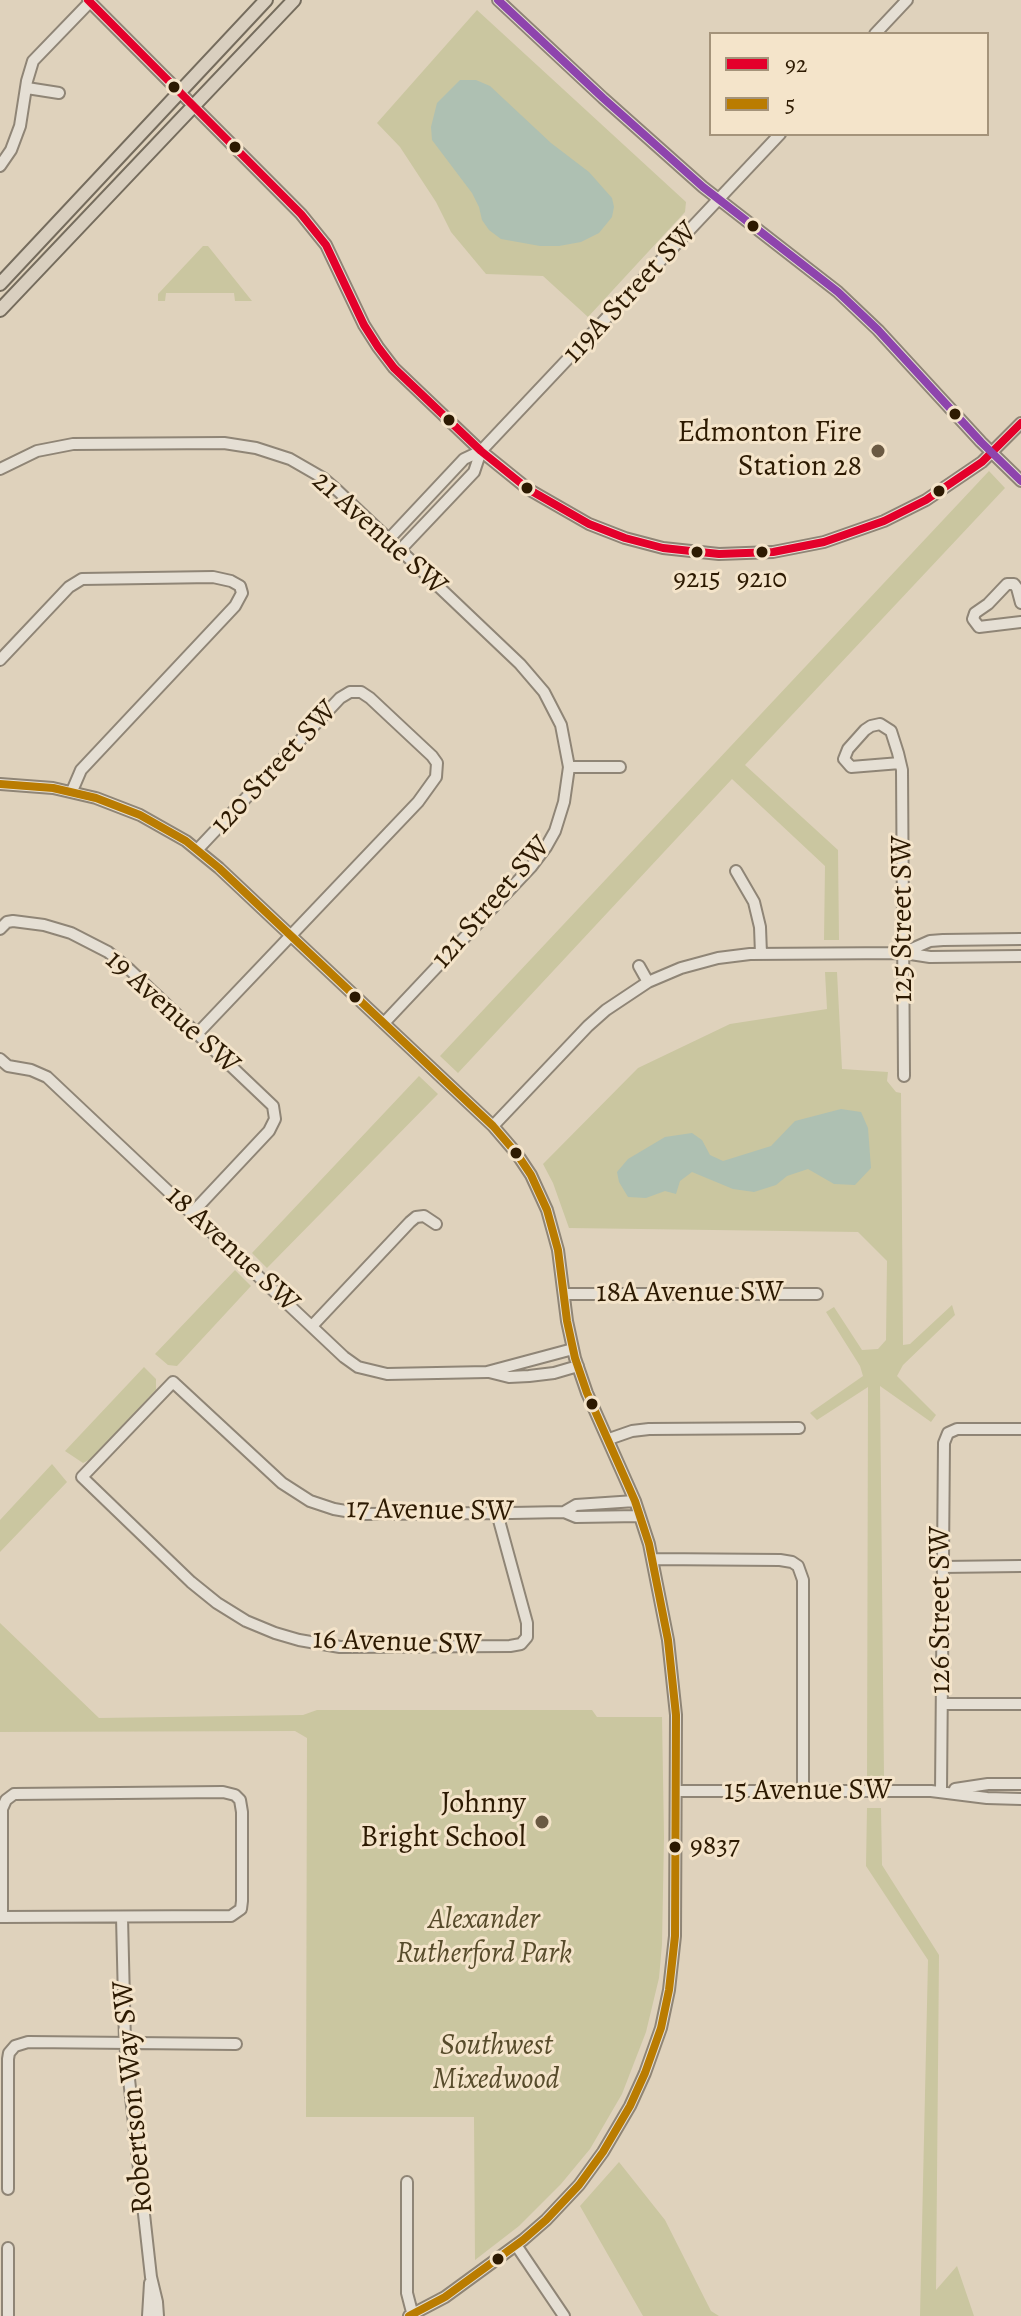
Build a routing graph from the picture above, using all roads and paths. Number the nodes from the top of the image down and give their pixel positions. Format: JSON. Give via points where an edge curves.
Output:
{"nodes":[{"id":1,"x":266,"y":0,"type":"edge"},
{"id":2,"x":294,"y":0,"type":"edge"},
{"id":3,"x":498,"y":0,"type":"edge"},
{"id":4,"x":907,"y":0,"type":"edge"},
{"id":5,"x":89,"y":1,"type":"edge"},
{"id":6,"x":877,"y":32,"type":"edge"},
{"id":7,"x":27,"y":88,"type":"junction"},
{"id":8,"x":59,"y":93,"type":"dead end"},
{"id":9,"x":181,"y":93,"type":"junction"},
{"id":10,"x":194,"y":106,"type":"junction"},
{"id":11,"x":778,"y":136,"type":"edge"},
{"id":12,"x":0,"y":166,"type":"edge"},
{"id":13,"x":719,"y":199,"type":"junction"},
{"id":14,"x":0,"y":284,"type":"edge"},
{"id":15,"x":0,"y":310,"type":"edge"},
{"id":16,"x":1021,"y":423,"type":"edge"},
{"id":17,"x":481,"y":451,"type":"junction"},
{"id":18,"x":992,"y":453,"type":"junction"},
{"id":19,"x":0,"y":469,"type":"edge"},
{"id":20,"x":1021,"y":481,"type":"edge"},
{"id":21,"x":388,"y":540,"type":"junction"},
{"id":22,"x":400,"y":550,"type":"junction"},
{"id":23,"x":1021,"y":603,"type":"edge"},
{"id":24,"x":1021,"y":622,"type":"edge"},
{"id":25,"x":0,"y":660,"type":"edge"},
{"id":26,"x":900,"y":763,"type":"junction"},
{"id":27,"x":569,"y":767,"type":"junction"},
{"id":28,"x":620,"y":767,"type":"dead end"},
{"id":29,"x":0,"y":784,"type":"edge"},
{"id":30,"x":72,"y":791,"type":"junction"},
{"id":31,"x":198,"y":849,"type":"junction"},
{"id":32,"x":736,"y":871,"type":"dead end"},
{"id":33,"x":3,"y":926,"type":"edge"},
{"id":34,"x":291,"y":936,"type":"junction"},
{"id":35,"x":1021,"y":939,"type":"edge"},
{"id":36,"x":904,"y":953,"type":"junction"},
{"id":37,"x":761,"y":954,"type":"junction"},
{"id":38,"x":1021,"y":956,"type":"edge"},
{"id":39,"x":639,"y":966,"type":"dead end"},
{"id":40,"x":648,"y":982,"type":"junction"},
{"id":41,"x":384,"y":1023,"type":"junction"},
{"id":42,"x":197,"y":1034,"type":"junction"},
{"id":43,"x":0,"y":1060,"type":"edge"},
{"id":44,"x":904,"y":1076,"type":"dead end"},
{"id":45,"x":493,"y":1126,"type":"junction"},
{"id":46,"x":192,"y":1213,"type":"junction"},
{"id":47,"x":436,"y":1224,"type":"dead end"},
{"id":48,"x":564,"y":1294,"type":"junction"},
{"id":49,"x":817,"y":1294,"type":"dead end"},
{"id":50,"x":312,"y":1326,"type":"junction"},
{"id":51,"x":573,"y":1349,"type":"junction"},
{"id":52,"x":578,"y":1366,"type":"junction"},
{"id":53,"x":487,"y":1372,"type":"junction"},
{"id":54,"x":799,"y":1428,"type":"dead end"},
{"id":55,"x":1021,"y":1429,"type":"edge"},
{"id":56,"x":609,"y":1439,"type":"junction"},
{"id":57,"x":82,"y":1477,"type":"joint"},
{"id":58,"x":635,"y":1501,"type":"junction"},
{"id":59,"x":564,"y":1512,"type":"junction"},
{"id":60,"x":497,"y":1513,"type":"junction"},
{"id":61,"x":640,"y":1516,"type":"junction"},
{"id":62,"x":652,"y":1559,"type":"junction"},
{"id":63,"x":1021,"y":1566,"type":"edge"},
{"id":64,"x":942,"y":1567,"type":"junction"},
{"id":65,"x":942,"y":1704,"type":"junction"},
{"id":66,"x":1021,"y":1704,"type":"edge"},
{"id":67,"x":1021,"y":1784,"type":"edge"},
{"id":68,"x":676,"y":1791,"type":"junction"},
{"id":69,"x":941,"y":1791,"type":"junction"},
{"id":70,"x":803,"y":1792,"type":"junction"},
{"id":71,"x":1021,"y":1799,"type":"edge"},
{"id":72,"x":1,"y":1917,"type":"edge"},
{"id":73,"x":122,"y":1917,"type":"junction"},
{"id":74,"x":125,"y":2043,"type":"junction"},
{"id":75,"x":236,"y":2044,"type":"dead end"},
{"id":76,"x":407,"y":2182,"type":"dead end"},
{"id":77,"x":8,"y":2189,"type":"dead end"},
{"id":78,"x":516,"y":2245,"type":"junction"},
{"id":79,"x":8,"y":2248,"type":"dead end"},
{"id":80,"x":151,"y":2277,"type":"junction"},
{"id":81,"x":411,"y":2315,"type":"edge"},
{"id":82,"x":8,"y":2316,"type":"edge"},
{"id":83,"x":148,"y":2316,"type":"edge"},
{"id":84,"x":158,"y":2316,"type":"edge"},
{"id":85,"x":564,"y":2316,"type":"edge"}],
"edges":[{"from":1,"to":9,"type":"main road"},
{"from":2,"to":10,"type":"main road"},
{"from":3,"to":13,"type":"street"},
{"from":4,"to":6,"type":"street"},
{"from":5,"to":7,"type":"street","via":[[38,54]]},
{"from":5,"to":9,"type":"street"},
{"from":7,"to":8,"type":"street"},
{"from":7,"to":12,"type":"street","via":[[20,126]]},
{"from":9,"to":10,"type":"street"},
{"from":9,"to":14,"type":"main road"},
{"from":10,"to":15,"type":"main road"},
{"from":10,"to":17,"type":"street","via":[[319,234],[378,347]]},
{"from":11,"to":13,"type":"street","name":"119A Street SW"},
{"from":13,"to":17,"type":"street","name":"119A Street SW"},
{"from":13,"to":18,"type":"street","via":[[838,292]]},
{"from":16,"to":18,"type":"street"},
{"from":17,"to":18,"type":"street","via":[[528,489],[589,524],[663,548],[728,554],[795,548],[863,530],[926,500]]},
{"from":17,"to":21,"type":"street","name":"119A Street SW","via":[[464,459]]},
{"from":17,"to":22,"type":"street","name":"119A Street SW","via":[[474,472]]},
{"from":18,"to":20,"type":"street"},
{"from":19,"to":21,"type":"street","name":"21 Avenue SW","via":[[49,447],[73,444],[224,443],[264,450],[323,478]]},
{"from":21,"to":22,"type":"street","name":"21 Avenue SW"},
{"from":22,"to":27,"type":"street","name":"21 Avenue SW","via":[[537,682],[561,725]]},
{"from":23,"to":24,"type":"street","via":[[1017,588],[1007,584],[973,619],[979,627]]},
{"from":25,"to":30,"type":"street","via":[[82,579],[213,577],[242,589],[235,606],[81,770]]},
{"from":26,"to":26,"type":"street","name":"125 Street SW","via":[[851,767],[844,759],[860,735],[880,724],[891,731]]},
{"from":26,"to":36,"type":"street","name":"125 Street SW"},
{"from":27,"to":28,"type":"street"},
{"from":27,"to":41,"type":"street","name":"121 Street SW","via":[[561,813],[539,858]]},
{"from":29,"to":30,"type":"street"},
{"from":30,"to":31,"type":"street","via":[[140,815]]},
{"from":31,"to":34,"type":"street"},
{"from":31,"to":34,"type":"street","name":"120 Street SW","via":[[345,694],[365,694],[381,707],[432,756],[436,777]]},
{"from":32,"to":37,"type":"street","via":[[754,902]]},
{"from":33,"to":42,"type":"street","name":"19 Avenue SW","via":[[21,922],[59,929],[97,945]]},
{"from":34,"to":41,"type":"street"},
{"from":34,"to":42,"type":"street"},
{"from":35,"to":36,"type":"street","via":[[930,941]]},
{"from":36,"to":37,"type":"street"},
{"from":36,"to":38,"type":"street"},
{"from":36,"to":44,"type":"street","name":"125 Street SW"},
{"from":37,"to":40,"type":"street","via":[[700,962]]},
{"from":39,"to":40,"type":"street"},
{"from":40,"to":45,"type":"street","via":[[588,1026]]},
{"from":41,"to":45,"type":"street"},
{"from":42,"to":46,"type":"street","name":"19 Avenue SW","via":[[273,1106],[276,1115],[269,1131]]},
{"from":43,"to":46,"type":"street","name":"18 Avenue SW","via":[[47,1077]]},
{"from":45,"to":48,"type":"street","via":[[517,1154],[544,1201]]},
{"from":46,"to":50,"type":"street","name":"18 Avenue SW"},
{"from":47,"to":50,"type":"street","via":[[416,1217]]},
{"from":48,"to":49,"type":"street","name":"18A Avenue SW"},
{"from":48,"to":51,"type":"street"},
{"from":50,"to":53,"type":"street","name":"18 Avenue SW","via":[[366,1370]]},
{"from":51,"to":52,"type":"street"},
{"from":51,"to":53,"type":"street","name":"18 Avenue SW"},
{"from":52,"to":53,"type":"street","name":"18 Avenue SW","via":[[529,1376]]},
{"from":52,"to":56,"type":"street"},
{"from":54,"to":56,"type":"street","via":[[649,1429]]},
{"from":55,"to":64,"type":"street","name":"126 Street SW","via":[[950,1431],[944,1443]]},
{"from":56,"to":58,"type":"street"},
{"from":57,"to":60,"type":"street","name":"17 Avenue SW","via":[[173,1382],[282,1483],[310,1501],[363,1514]]},
{"from":57,"to":60,"type":"street","name":"16 Avenue SW","via":[[203,1593],[232,1613],[275,1633],[327,1645],[521,1644],[528,1629]]},
{"from":58,"to":59,"type":"street","name":"17 Avenue SW","via":[[576,1505]]},
{"from":58,"to":61,"type":"street"},
{"from":59,"to":60,"type":"street","name":"17 Avenue SW"},
{"from":59,"to":61,"type":"street","via":[[576,1517]]},
{"from":61,"to":62,"type":"street"},
{"from":62,"to":68,"type":"street","via":[[672,1672]]},
{"from":62,"to":70,"type":"street","via":[[780,1560],[798,1566],[803,1580]]},
{"from":63,"to":64,"type":"street"},
{"from":64,"to":65,"type":"street","name":"126 Street SW"},
{"from":65,"to":66,"type":"street"},
{"from":65,"to":69,"type":"street","name":"126 Street SW"},
{"from":67,"to":69,"type":"street","name":"15 Avenue SW"},
{"from":68,"to":70,"type":"street","name":"15 Avenue SW"},
{"from":68,"to":78,"type":"street","via":[[673,1961],[653,2053],[603,2152],[579,2185]]},
{"from":69,"to":70,"type":"street","name":"15 Avenue SW"},
{"from":69,"to":71,"type":"street","name":"15 Avenue SW"},
{"from":72,"to":73,"type":"street"},
{"from":72,"to":73,"type":"street","via":[[2,1809],[14,1794],[235,1795],[242,1812],[241,1909],[226,1917]]},
{"from":73,"to":74,"type":"street","name":"Robertson Way SW"},
{"from":74,"to":75,"type":"street"},
{"from":74,"to":77,"type":"street","via":[[28,2042],[12,2048]]},
{"from":74,"to":80,"type":"street","name":"Robertson Way SW"},
{"from":76,"to":81,"type":"street"},
{"from":78,"to":81,"type":"street"},
{"from":78,"to":85,"type":"street"},
{"from":79,"to":82,"type":"street"},
{"from":80,"to":83,"type":"street","name":"Robertson Way SW"},
{"from":80,"to":84,"type":"street","name":"Robertson Way SW"}]}
